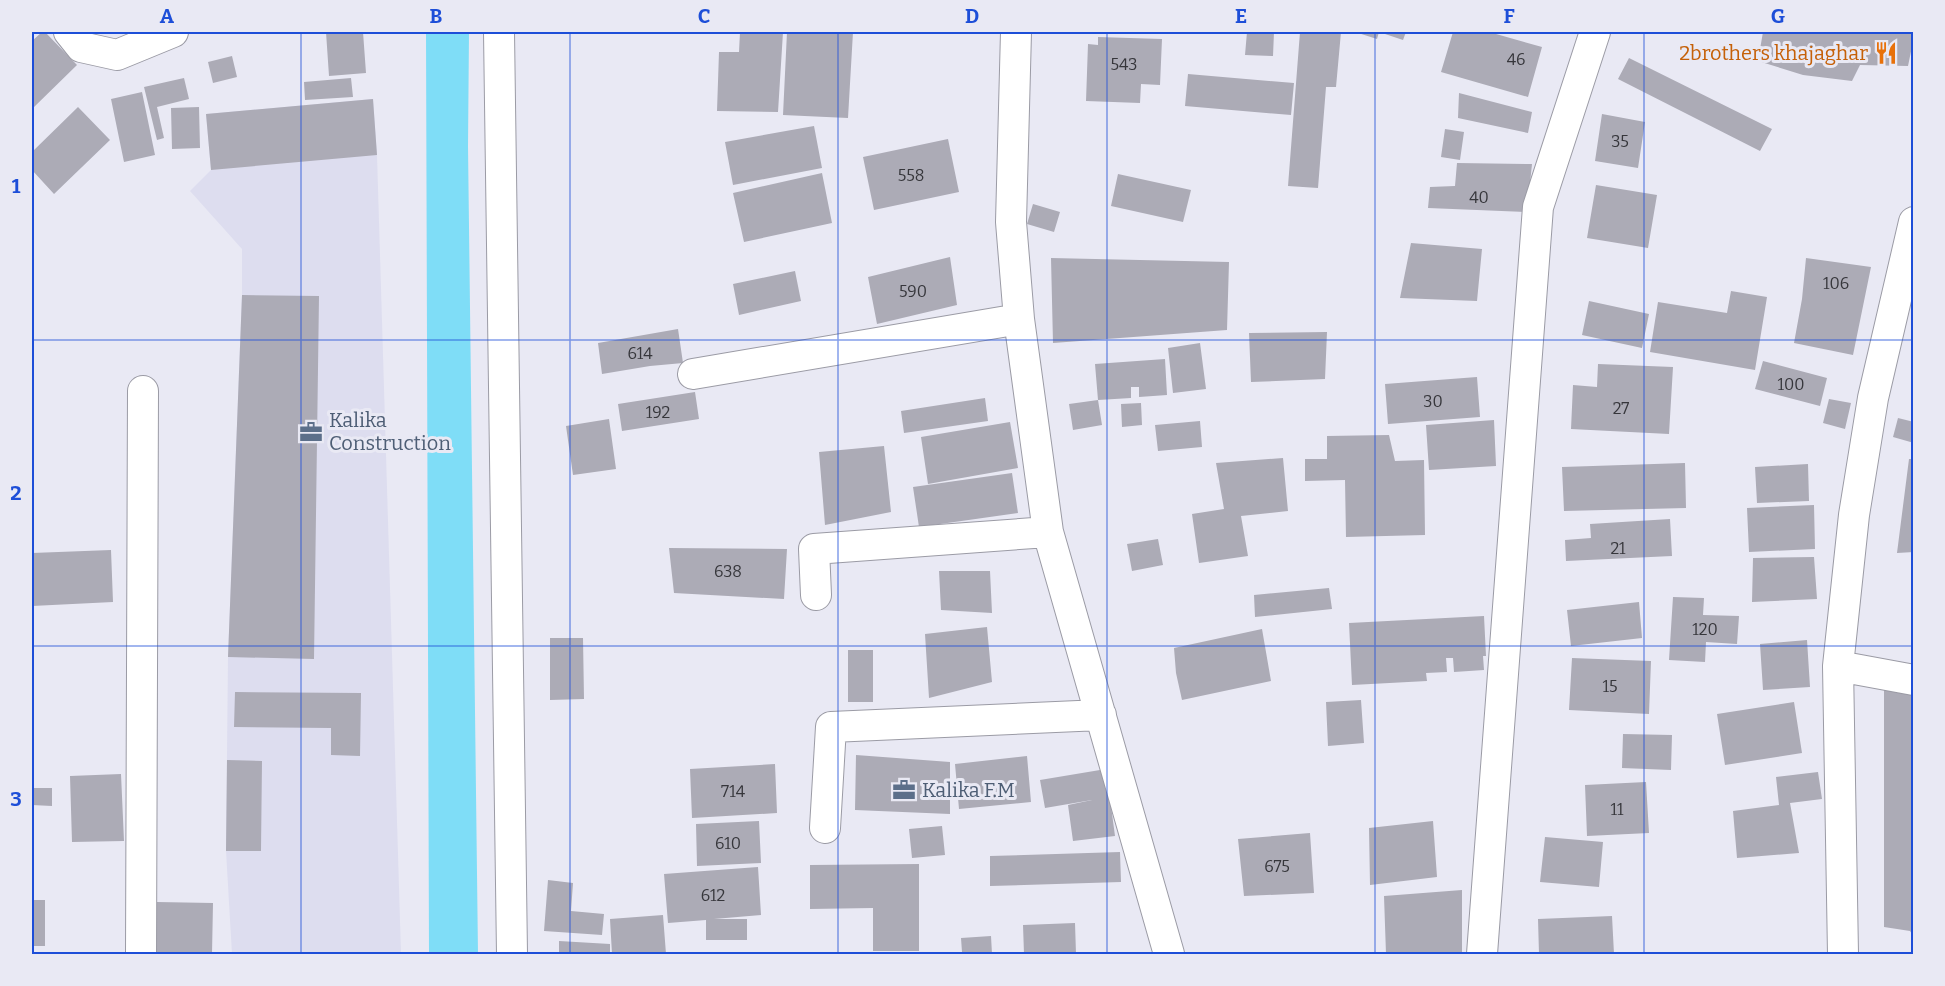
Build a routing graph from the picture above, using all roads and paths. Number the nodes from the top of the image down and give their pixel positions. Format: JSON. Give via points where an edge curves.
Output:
{"nodes":[{"id":1,"x":69,"y":32,"type":"edge"},
{"id":2,"x":173,"y":32,"type":"edge"},
{"id":3,"x":499,"y":32,"type":"edge"},
{"id":4,"x":1016,"y":32,"type":"edge"},
{"id":5,"x":1595,"y":32,"type":"edge"},
{"id":6,"x":1914,"y":222,"type":"edge"},
{"id":7,"x":1019,"y":319,"type":"junction"},
{"id":8,"x":693,"y":374,"type":"dead end"},
{"id":9,"x":143,"y":391,"type":"dead end"},
{"id":10,"x":1048,"y":532,"type":"junction"},
{"id":11,"x":816,"y":595,"type":"dead end"},
{"id":12,"x":1838,"y":666,"type":"junction"},
{"id":13,"x":1914,"y":680,"type":"edge"},
{"id":14,"x":1101,"y":715,"type":"junction"},
{"id":15,"x":825,"y":828,"type":"dead end"},
{"id":16,"x":141,"y":954,"type":"edge"},
{"id":17,"x":512,"y":954,"type":"edge"},
{"id":18,"x":1169,"y":954,"type":"edge"},
{"id":19,"x":1482,"y":954,"type":"edge"},
{"id":20,"x":1844,"y":954,"type":"edge"}],
"edges":[{"from":1,"to":2,"type":"street","via":[[81,47],[117,55]]},
{"from":3,"to":17,"type":"street"},
{"from":4,"to":7,"type":"street","via":[[1011,222]]},
{"from":5,"to":19,"type":"street","via":[[1538,207]]},
{"from":6,"to":12,"type":"street","via":[[1873,398],[1854,514]]},
{"from":7,"to":8,"type":"street"},
{"from":7,"to":10,"type":"street"},
{"from":9,"to":16,"type":"street"},
{"from":10,"to":11,"type":"street","via":[[814,549]]},
{"from":10,"to":14,"type":"street"},
{"from":12,"to":13,"type":"street"},
{"from":12,"to":20,"type":"street"},
{"from":14,"to":15,"type":"street","via":[[831,727]]},
{"from":14,"to":18,"type":"street"}]}
